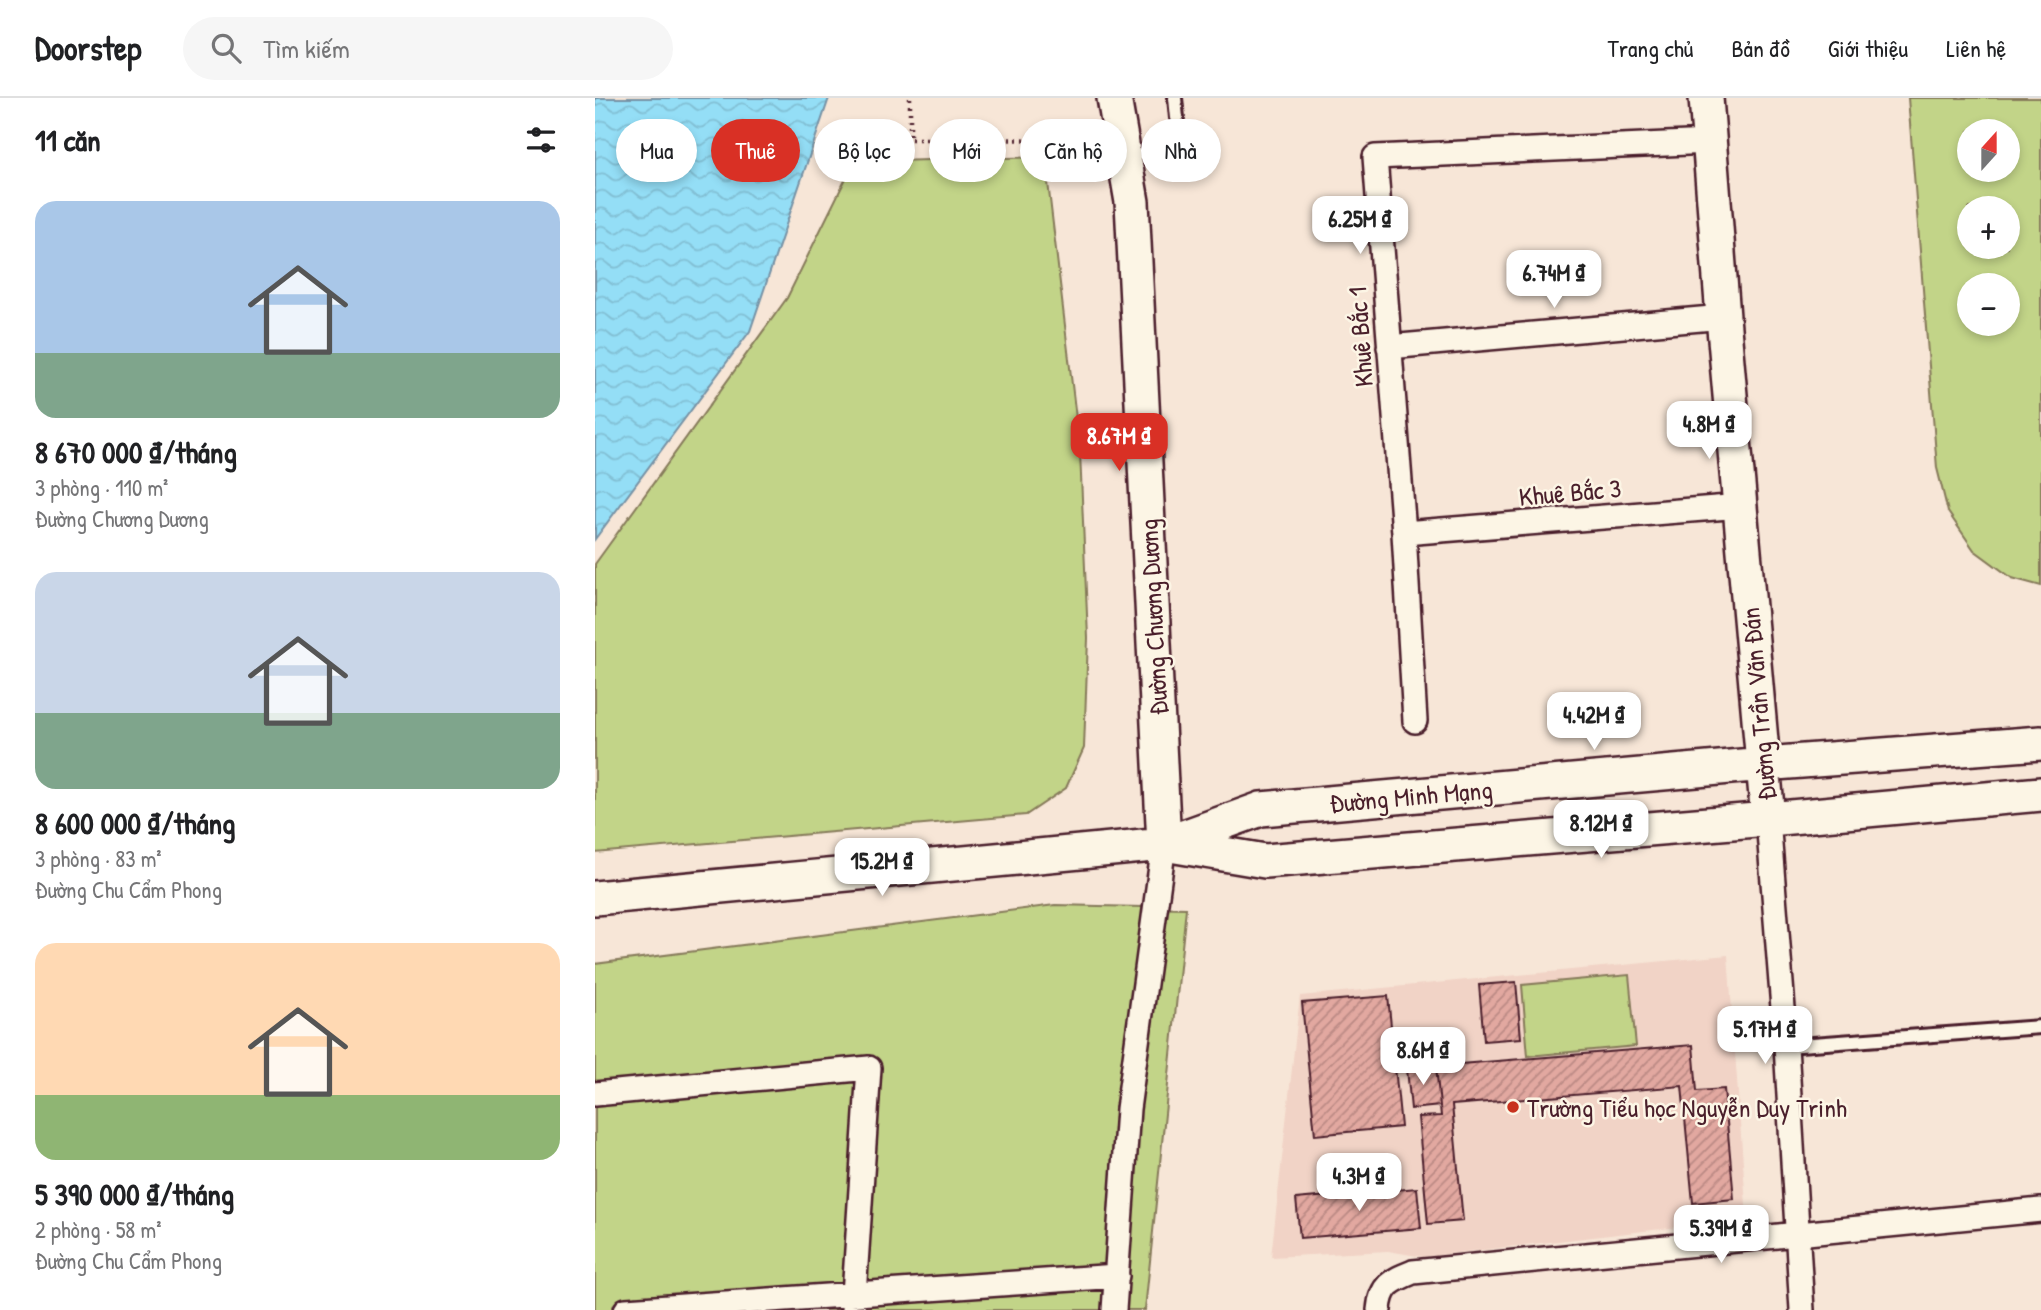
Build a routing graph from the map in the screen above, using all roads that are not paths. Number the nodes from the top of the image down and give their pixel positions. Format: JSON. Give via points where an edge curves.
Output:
{"nodes":[{"id":1,"x":1114,"y":98,"type":"edge"},
{"id":2,"x":1175,"y":98,"type":"edge"},
{"id":3,"x":1706,"y":98,"type":"edge"},
{"id":4,"x":1177,"y":118,"type":"dead end"},
{"id":5,"x":1710,"y":142,"type":"junction"},
{"id":6,"x":1723,"y":317,"type":"junction"},
{"id":7,"x":1389,"y":347,"type":"junction"},
{"id":8,"x":1741,"y":506,"type":"junction"},
{"id":9,"x":1403,"y":533,"type":"junction"},
{"id":10,"x":1415,"y":721,"type":"dead end"},
{"id":11,"x":2041,"y":743,"type":"edge"},
{"id":12,"x":1764,"y":764,"type":"junction"},
{"id":13,"x":2041,"y":794,"type":"edge"},
{"id":14,"x":1768,"y":820,"type":"junction"},
{"id":15,"x":1164,"y":844,"type":"junction"},
{"id":16,"x":595,"y":898,"type":"edge"},
{"id":17,"x":2041,"y":1027,"type":"edge"},
{"id":18,"x":1786,"y":1046,"type":"junction"},
{"id":19,"x":595,"y":1094,"type":"edge"},
{"id":20,"x":2041,"y":1210,"type":"edge"},
{"id":21,"x":1796,"y":1236,"type":"junction"},
{"id":22,"x":1117,"y":1276,"type":"junction"},
{"id":23,"x":854,"y":1302,"type":"edge"},
{"id":24,"x":625,"y":1310,"type":"edge"},
{"id":25,"x":1114,"y":1310,"type":"edge"},
{"id":26,"x":1379,"y":1310,"type":"edge"},
{"id":27,"x":1802,"y":1310,"type":"edge"}],
"edges":[{"from":1,"to":15,"type":"street","name":"Đường Chương Dương","via":[[1132,202]]},
{"from":2,"to":4,"type":"lane"},
{"from":3,"to":5,"type":"street","name":"Đường Trần Văn Đán"},
{"from":5,"to":6,"type":"street","name":"Đường Trần Văn Đán"},
{"from":5,"to":7,"type":"street","name":"Khuê Bắc 1","via":[[1375,157]]},
{"from":6,"to":7,"type":"street"},
{"from":6,"to":8,"type":"street","name":"Đường Trần Văn Đán"},
{"from":7,"to":9,"type":"street","name":"Khuê Bắc 1"},
{"from":8,"to":9,"type":"street","name":"Khuê Bắc 3"},
{"from":8,"to":12,"type":"street","name":"Đường Trần Văn Đán"},
{"from":9,"to":10,"type":"street","name":"Khuê Bắc 1"},
{"from":11,"to":12,"type":"street","name":"Đường Minh Mạng"},
{"from":12,"to":14,"type":"street","name":"Đường Trần Văn Đán"},
{"from":12,"to":15,"type":"street","name":"Đường Minh Mạng","via":[[1261,809]]},
{"from":13,"to":14,"type":"street","name":"Đường Minh Mạng"},
{"from":14,"to":15,"type":"street","name":"Đường Minh Mạng","via":[[1265,860]]},
{"from":14,"to":18,"type":"street","name":"Đường Trần Văn Đán"},
{"from":15,"to":16,"type":"street","name":"Đường Minh Mạng"},
{"from":15,"to":22,"type":"street","via":[[1128,1109]]},
{"from":17,"to":18,"type":"lane"},
{"from":18,"to":21,"type":"street","name":"Đường Trần Văn Đán"},
{"from":19,"to":23,"type":"street","via":[[869,1068]]},
{"from":20,"to":21,"type":"street"},
{"from":21,"to":26,"type":"street","via":[[1413,1272],[1391,1281],[1380,1296]]},
{"from":21,"to":27,"type":"street","name":"Đường Trần Văn Đán"},
{"from":22,"to":23,"type":"street"},
{"from":22,"to":25,"type":"street"},
{"from":23,"to":24,"type":"street"}]}
